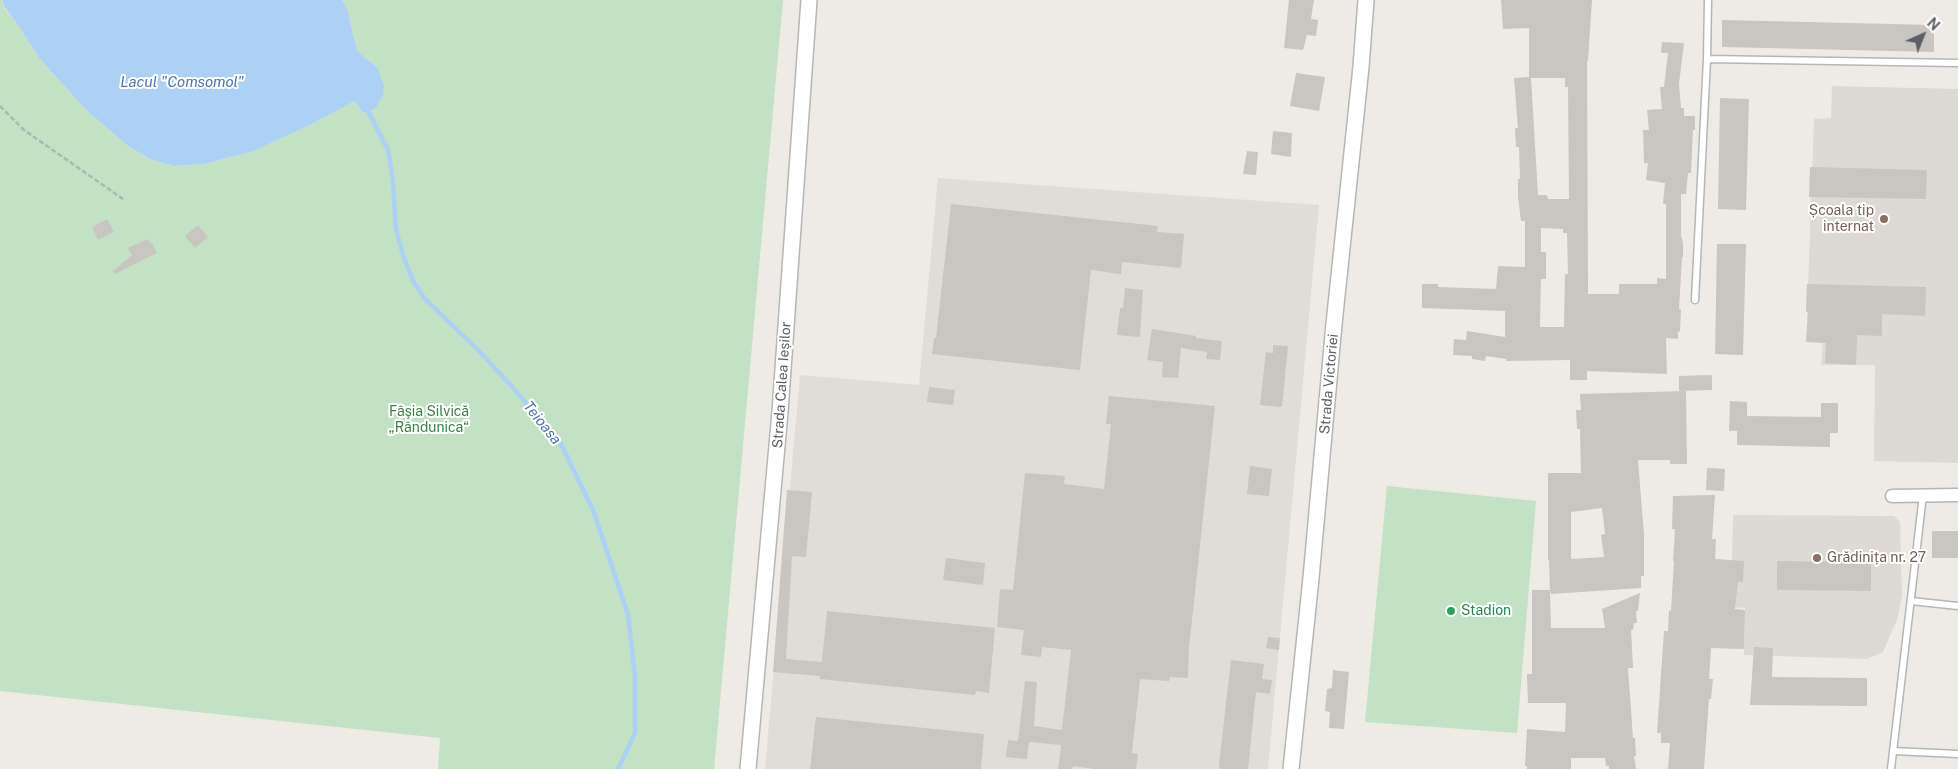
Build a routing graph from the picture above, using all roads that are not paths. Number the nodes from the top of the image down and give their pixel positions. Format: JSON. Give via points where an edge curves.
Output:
{"nodes":[{"id":1,"x":809,"y":0,"type":"edge"},
{"id":2,"x":1366,"y":0,"type":"edge"},
{"id":3,"x":1708,"y":0,"type":"edge"},
{"id":4,"x":1707,"y":59,"type":"junction"},
{"id":5,"x":1958,"y":63,"type":"edge"},
{"id":6,"x":1695,"y":300,"type":"dead end"},
{"id":7,"x":1958,"y":495,"type":"edge"},
{"id":8,"x":1892,"y":496,"type":"dead end"},
{"id":9,"x":1923,"y":496,"type":"junction"},
{"id":10,"x":1910,"y":601,"type":"junction"},
{"id":11,"x":1958,"y":606,"type":"edge"},
{"id":12,"x":1893,"y":751,"type":"junction"},
{"id":13,"x":1958,"y":754,"type":"edge"},
{"id":14,"x":748,"y":769,"type":"edge"},
{"id":15,"x":1291,"y":769,"type":"edge"},
{"id":16,"x":1891,"y":769,"type":"edge"}],
"edges":[{"from":1,"to":14,"type":"street","name":"Strada Calea Ieșilor","via":[[780,412]]},
{"from":2,"to":15,"type":"street","name":"Strada Victoriei"},
{"from":3,"to":4,"type":"lane"},
{"from":4,"to":5,"type":"lane"},
{"from":4,"to":6,"type":"lane"},
{"from":7,"to":9,"type":"street"},
{"from":8,"to":9,"type":"street"},
{"from":9,"to":10,"type":"lane"},
{"from":10,"to":11,"type":"lane"},
{"from":10,"to":12,"type":"lane"},
{"from":12,"to":13,"type":"lane"},
{"from":12,"to":16,"type":"lane"}]}
